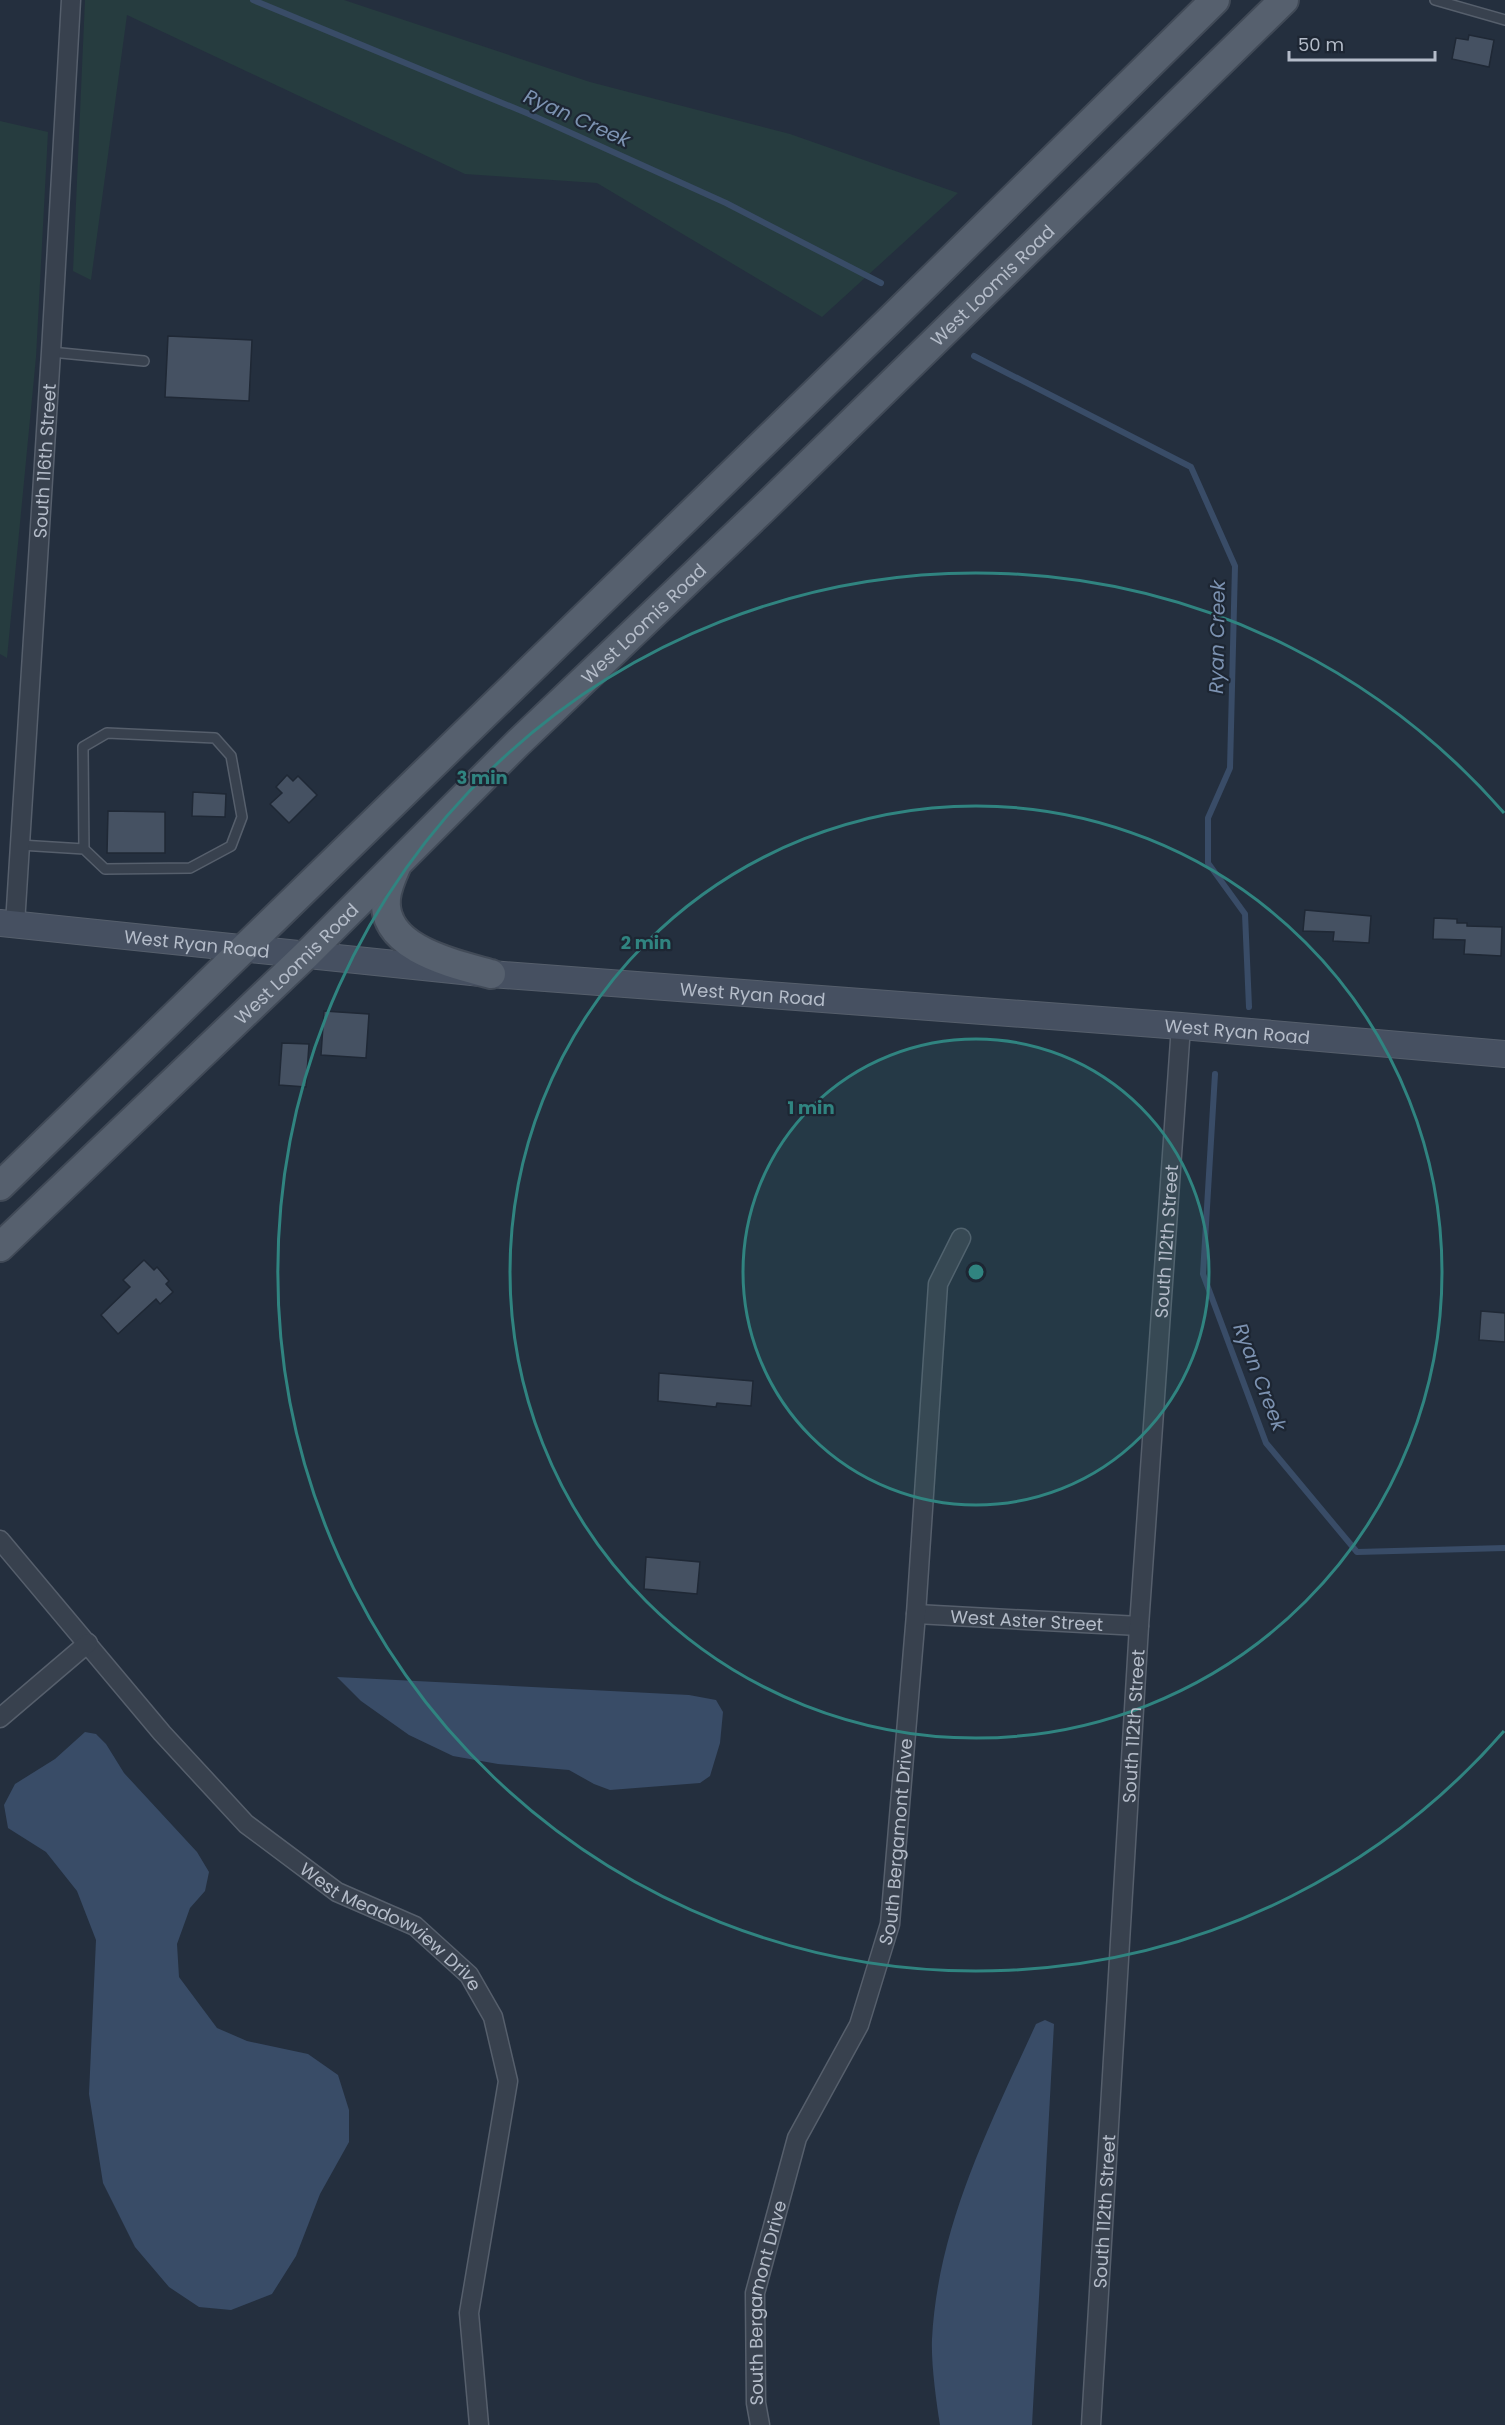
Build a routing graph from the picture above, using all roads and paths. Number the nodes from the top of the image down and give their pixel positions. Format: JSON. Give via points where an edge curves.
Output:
{"nodes":[{"id":1,"x":71,"y":0,"type":"edge"},
{"id":2,"x":1215,"y":0,"type":"edge"},
{"id":3,"x":1284,"y":0,"type":"edge"},
{"id":4,"x":1435,"y":0,"type":"edge"},
{"id":5,"x":1505,"y":20,"type":"edge"},
{"id":6,"x":51,"y":352,"type":"junction"},
{"id":7,"x":144,"y":361,"type":"dead end"},
{"id":8,"x":729,"y":477,"type":"junction"},
{"id":9,"x":762,"y":510,"type":"junction"},
{"id":10,"x":20,"y":844,"type":"junction"},
{"id":11,"x":84,"y":849,"type":"junction"},
{"id":12,"x":396,"y":867,"type":"junction"},
{"id":13,"x":7,"y":923,"type":"edge"},
{"id":14,"x":245,"y":948,"type":"junction"},
{"id":15,"x":307,"y":954,"type":"junction"},
{"id":16,"x":491,"y":974,"type":"junction"},
{"id":17,"x":1181,"y":1026,"type":"junction"},
{"id":18,"x":1505,"y":1054,"type":"edge"},
{"id":19,"x":0,"y":1186,"type":"edge"},
{"id":20,"x":961,"y":1238,"type":"dead end"},
{"id":21,"x":0,"y":1247,"type":"edge"},
{"id":22,"x":0,"y":1540,"type":"edge"},
{"id":23,"x":916,"y":1614,"type":"junction"},
{"id":24,"x":1139,"y":1626,"type":"junction"},
{"id":25,"x":88,"y":1642,"type":"junction"},
{"id":26,"x":0,"y":1718,"type":"edge"},
{"id":27,"x":479,"y":2425,"type":"edge"},
{"id":28,"x":760,"y":2425,"type":"edge"},
{"id":29,"x":1091,"y":2425,"type":"edge"}],
"edges":[{"from":1,"to":6,"type":"street","name":"South 116th Street"},
{"from":2,"to":8,"type":"main road"},
{"from":3,"to":9,"type":"main road","name":"West Loomis Road"},
{"from":4,"to":5,"type":"lane"},
{"from":6,"to":7,"type":"lane"},
{"from":6,"to":10,"type":"street","name":"South 116th Street"},
{"from":8,"to":9,"type":"main road"},
{"from":8,"to":14,"type":"main road"},
{"from":9,"to":12,"type":"main road","name":"West Loomis Road","via":[[518,743]]},
{"from":10,"to":11,"type":"lane"},
{"from":10,"to":13,"type":"street","name":"South 116th Street"},
{"from":11,"to":11,"type":"lane","via":[[105,869],[190,868],[231,846],[242,817],[231,756],[215,738],[107,734],[83,747]]},
{"from":12,"to":15,"type":"main road","name":"West Loomis Road"},
{"from":12,"to":16,"type":"main road","via":[[386,898],[390,922],[397,932],[406,942],[430,955]]},
{"from":13,"to":14,"type":"street","name":"West Ryan Road"},
{"from":14,"to":15,"type":"street","name":"West Ryan Road"},
{"from":14,"to":19,"type":"main road"},
{"from":15,"to":16,"type":"street","name":"West Ryan Road"},
{"from":15,"to":21,"type":"main road","name":"West Loomis Road"},
{"from":16,"to":17,"type":"street","name":"West Ryan Road"},
{"from":17,"to":18,"type":"street","name":"West Ryan Road"},
{"from":17,"to":24,"type":"street","name":"South 112th Street"},
{"from":20,"to":23,"type":"street","name":"South Bergamont Drive","via":[[938,1284]]},
{"from":22,"to":25,"type":"street","name":"West Meadowview Drive"},
{"from":23,"to":24,"type":"street","name":"West Aster Street"},
{"from":23,"to":28,"type":"street","name":"South Bergamont Drive","via":[[890,1924],[859,2025],[797,2138],[755,2293],[756,2403]]},
{"from":24,"to":29,"type":"street","name":"South 112th Street"},
{"from":25,"to":26,"type":"street"},
{"from":25,"to":27,"type":"street","name":"West Meadowview Drive","via":[[162,1733],[246,1824],[337,1892],[415,1926],[469,1975],[494,2017],[508,2081],[469,2313]]}]}
